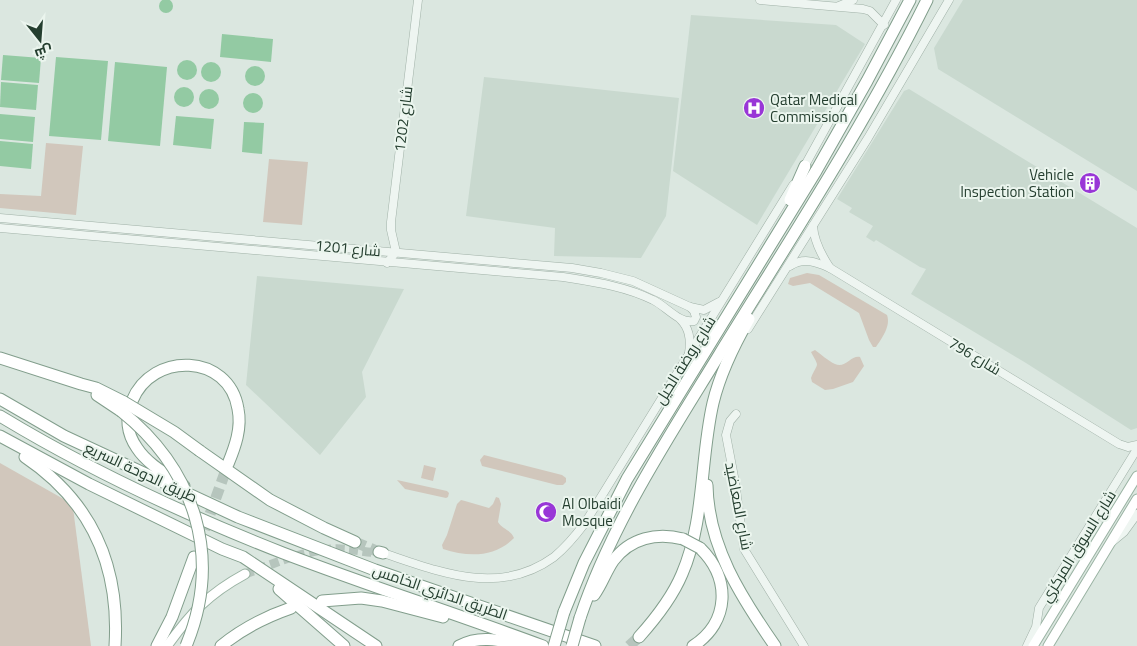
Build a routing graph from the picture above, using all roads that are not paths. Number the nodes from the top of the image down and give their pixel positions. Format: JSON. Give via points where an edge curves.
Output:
{"nodes":[{"id":1,"x":418,"y":0,"type":"edge"},
{"id":2,"x":760,"y":0,"type":"edge"},
{"id":3,"x":853,"y":0,"type":"edge"},
{"id":4,"x":896,"y":0,"type":"edge"},
{"id":5,"x":910,"y":0,"type":"edge"},
{"id":6,"x":927,"y":0,"type":"edge"},
{"id":7,"x":949,"y":0,"type":"edge"},
{"id":8,"x":837,"y":7,"type":"junction"},
{"id":9,"x":884,"y":25,"type":"junction"},
{"id":10,"x":805,"y":166,"type":"junction"},
{"id":11,"x":0,"y":218,"type":"edge"},
{"id":12,"x":813,"y":226,"type":"junction"},
{"id":13,"x":0,"y":228,"type":"edge"},
{"id":14,"x":235,"y":238,"type":"junction"},
{"id":15,"x":392,"y":239,"type":"junction"},
{"id":16,"x":235,"y":248,"type":"junction"},
{"id":17,"x":384,"y":252,"type":"junction"},
{"id":18,"x":396,"y":252,"type":"junction"},
{"id":19,"x":387,"y":262,"type":"junction"},
{"id":20,"x":788,"y":266,"type":"junction"},
{"id":21,"x":830,"y":268,"type":"junction"},
{"id":22,"x":772,"y":270,"type":"junction"},
{"id":23,"x":738,"y":299,"type":"junction"},
{"id":24,"x":721,"y":301,"type":"junction"},
{"id":25,"x":690,"y":307,"type":"junction"},
{"id":26,"x":678,"y":316,"type":"junction"},
{"id":27,"x":737,"y":344,"type":"junction"},
{"id":28,"x":688,"y":356,"type":"junction"},
{"id":29,"x":0,"y":358,"type":"edge"},
{"id":30,"x":0,"y":399,"type":"edge"},
{"id":31,"x":123,"y":406,"type":"junction"},
{"id":32,"x":736,"y":414,"type":"dead end"},
{"id":33,"x":0,"y":416,"type":"edge"},
{"id":34,"x":0,"y":422,"type":"edge"},
{"id":35,"x":22,"y":430,"type":"junction"},
{"id":36,"x":0,"y":436,"type":"edge"},
{"id":37,"x":0,"y":441,"type":"edge"},
{"id":38,"x":1119,"y":444,"type":"junction"},
{"id":39,"x":1137,"y":445,"type":"edge"},
{"id":40,"x":1137,"y":449,"type":"edge"},
{"id":41,"x":704,"y":459,"type":"junction"},
{"id":42,"x":1130,"y":461,"type":"junction"},
{"id":43,"x":228,"y":464,"type":"tunnel mouth"},
{"id":44,"x":1137,"y":476,"type":"edge"},
{"id":45,"x":1137,"y":499,"type":"edge"},
{"id":46,"x":208,"y":503,"type":"junction"},
{"id":47,"x":1137,"y":514,"type":"edge"},
{"id":48,"x":286,"y":536,"type":"joint"},
{"id":49,"x":356,"y":542,"type":"tunnel mouth"},
{"id":50,"x":1111,"y":543,"type":"junction"},
{"id":51,"x":222,"y":549,"type":"junction"},
{"id":52,"x":283,"y":552,"type":"joint"},
{"id":53,"x":380,"y":553,"type":"tunnel mouth"},
{"id":54,"x":194,"y":557,"type":"tunnel mouth"},
{"id":55,"x":244,"y":574,"type":"tunnel mouth"},
{"id":56,"x":322,"y":601,"type":"dead end"},
{"id":57,"x":291,"y":608,"type":"dead end"},
{"id":58,"x":581,"y":614,"type":"junction"},
{"id":59,"x":472,"y":620,"type":"junction"},
{"id":60,"x":639,"y":637,"type":"tunnel mouth"},
{"id":61,"x":115,"y":646,"type":"edge"},
{"id":62,"x":157,"y":646,"type":"edge"},
{"id":63,"x":167,"y":646,"type":"edge"},
{"id":64,"x":186,"y":646,"type":"edge"},
{"id":65,"x":221,"y":646,"type":"edge"},
{"id":66,"x":344,"y":646,"type":"edge"},
{"id":67,"x":376,"y":646,"type":"edge"},
{"id":68,"x":460,"y":646,"type":"edge"},
{"id":69,"x":525,"y":646,"type":"edge"},
{"id":70,"x":543,"y":646,"type":"edge"},
{"id":71,"x":554,"y":646,"type":"edge"},
{"id":72,"x":572,"y":646,"type":"edge"},
{"id":73,"x":596,"y":646,"type":"edge"},
{"id":74,"x":693,"y":646,"type":"edge"},
{"id":75,"x":775,"y":646,"type":"edge"},
{"id":76,"x":804,"y":646,"type":"edge"},
{"id":77,"x":1027,"y":646,"type":"edge"},
{"id":78,"x":1033,"y":646,"type":"edge"},
{"id":79,"x":1048,"y":646,"type":"edge"}],
"edges":[{"from":1,"to":15,"type":"street","name":"شارع 1202","via":[[390,222]]},
{"from":2,"to":8,"type":"street"},
{"from":3,"to":8,"type":"street"},
{"from":4,"to":9,"type":"street","name":"شارع روضة الخيل"},
{"from":5,"to":23,"type":"highway","name":"شارع روضة الخيل","via":[[820,163]]},
{"from":6,"to":22,"type":"highway","name":"شارع روضة الخيل","via":[[833,173]]},
{"from":7,"to":12,"type":"street"},
{"from":8,"to":9,"type":"street","via":[[870,11]]},
{"from":9,"to":10,"type":"street","name":"شارع روضة الخيل"},
{"from":10,"to":23,"type":"highway","via":[[793,194],[751,267]]},
{"from":10,"to":24,"type":"street","name":"شارع روضة الخيل"},
{"from":11,"to":14,"type":"street","name":"شارع 1201"},
{"from":12,"to":20,"type":"street"},
{"from":12,"to":21,"type":"street","via":[[822,255]]},
{"from":13,"to":16,"type":"street","name":"شارع 1201"},
{"from":14,"to":16,"type":"street"},
{"from":14,"to":17,"type":"street","name":"شارع 1201"},
{"from":15,"to":17,"type":"street","via":[[391,247]]},
{"from":15,"to":18,"type":"street","name":"شارع 1202"},
{"from":16,"to":19,"type":"street","name":"شارع 1201"},
{"from":17,"to":18,"type":"street","name":"شارع 1201"},
{"from":18,"to":19,"type":"street"},
{"from":18,"to":25,"type":"street","name":"شارع 1201","via":[[601,272],[633,281]]},
{"from":19,"to":26,"type":"street","name":"شارع 1201","via":[[600,283],[644,296]]},
{"from":20,"to":21,"type":"street","name":"شارع 796","via":[[807,261]]},
{"from":20,"to":27,"type":"street"},
{"from":21,"to":38,"type":"street","name":"شارع 796"},
{"from":22,"to":27,"type":"highway","via":[[765,292]]},
{"from":22,"to":58,"type":"highway","name":"شارع روضة الخيل","via":[[670,434],[616,529]]},
{"from":23,"to":71,"type":"highway","name":"شارع روضة الخيل","bridge":true,"via":[[627,479],[584,563]]},
{"from":24,"to":25,"type":"street","name":"شارع 1201","via":[[704,310]]},
{"from":24,"to":28,"type":"street","name":"شارع روضة الخيل"},
{"from":25,"to":26,"type":"street","via":[[696,314],[694,321],[688,322]]},
{"from":26,"to":28,"type":"street","name":"شارع 1201","via":[[690,334]]},
{"from":27,"to":41,"type":"highway","via":[[715,396]]},
{"from":28,"to":53,"type":"street","name":"شارع روضة الخيل","via":[[585,523],[554,556],[538,566],[500,579],[447,574]]},
{"from":29,"to":31,"type":"highway","via":[[96,388]]},
{"from":30,"to":46,"type":"highway","name":"طريق الدوحة السريع","via":[[64,436]]},
{"from":31,"to":49,"type":"highway","bridge":true,"via":[[174,432],[270,500]]},
{"from":31,"to":64,"type":"highway","bridge":true,"via":[[174,468],[197,524],[201,587],[197,613]]},
{"from":32,"to":76,"type":"street","name":"شارع المعاضيد","via":[[726,435],[744,548]]},
{"from":33,"to":35,"type":"highway","name":"طريق الدوحة السريع"},
{"from":34,"to":35,"type":"highway"},
{"from":35,"to":52,"type":"highway","name":"طريق الدوحة السريع","via":[[92,468]]},
{"from":36,"to":51,"type":"highway","via":[[88,484]]},
{"from":37,"to":61,"type":"highway","via":[[54,480],[77,505],[90,526],[106,560],[114,590]]},
{"from":38,"to":39,"type":"street","name":"شارع 796","via":[[1127,447]]},
{"from":38,"to":42,"type":"street","name":"شارع 796"},
{"from":40,"to":42,"type":"street","name":"شارع السوق المركزي"},
{"from":41,"to":60,"type":"highway","via":[[696,527],[682,574],[659,614]]},
{"from":41,"to":75,"type":"highway","via":[[708,505],[718,548],[739,592]]},
{"from":42,"to":77,"type":"street","name":"شارع السوق المركزي","via":[[1039,608],[1036,627]]},
{"from":43,"to":46,"type":"highway","via":[[239,420],[234,396],[222,379],[209,370],[176,365],[157,372],[140,385],[127,416],[136,447],[158,468]]},
{"from":44,"to":78,"type":"main road","name":"شارع السوق المركزي"},
{"from":45,"to":50,"type":"main road","name":"شارع السوق المركزي"},
{"from":46,"to":48,"type":"highway","name":"طريق الدوحة السريع"},
{"from":47,"to":50,"type":"street","name":"شارع السوق المركزي"},
{"from":48,"to":73,"type":"highway","name":"الطريق الدائري الخامس"},
{"from":50,"to":79,"type":"main road","name":"شارع السوق المركزي"},
{"from":51,"to":66,"type":"highway","via":[[279,588]]},
{"from":51,"to":67,"type":"highway","via":[[243,557]]},
{"from":52,"to":59,"type":"highway","name":"الطريق الدائري الخامس"},
{"from":54,"to":62,"type":"highway","via":[[172,617]]},
{"from":55,"to":63,"type":"main road","via":[[197,607]]},
{"from":56,"to":59,"type":"highway","via":[[361,598],[446,618]]},
{"from":57,"to":65,"type":"highway","via":[[251,625]]},
{"from":58,"to":72,"type":"highway","name":"شارع روضة الخيل","bridge":true},
{"from":58,"to":74,"type":"highway","bridge":true,"via":[[612,562],[628,546],[638,540],[661,535],[683,539],[700,548],[715,565],[722,598],[711,630]]},
{"from":59,"to":70,"type":"highway","name":"الطريق الدائري الخامس"},
{"from":68,"to":69,"type":"highway","via":[[482,639]]}]}
